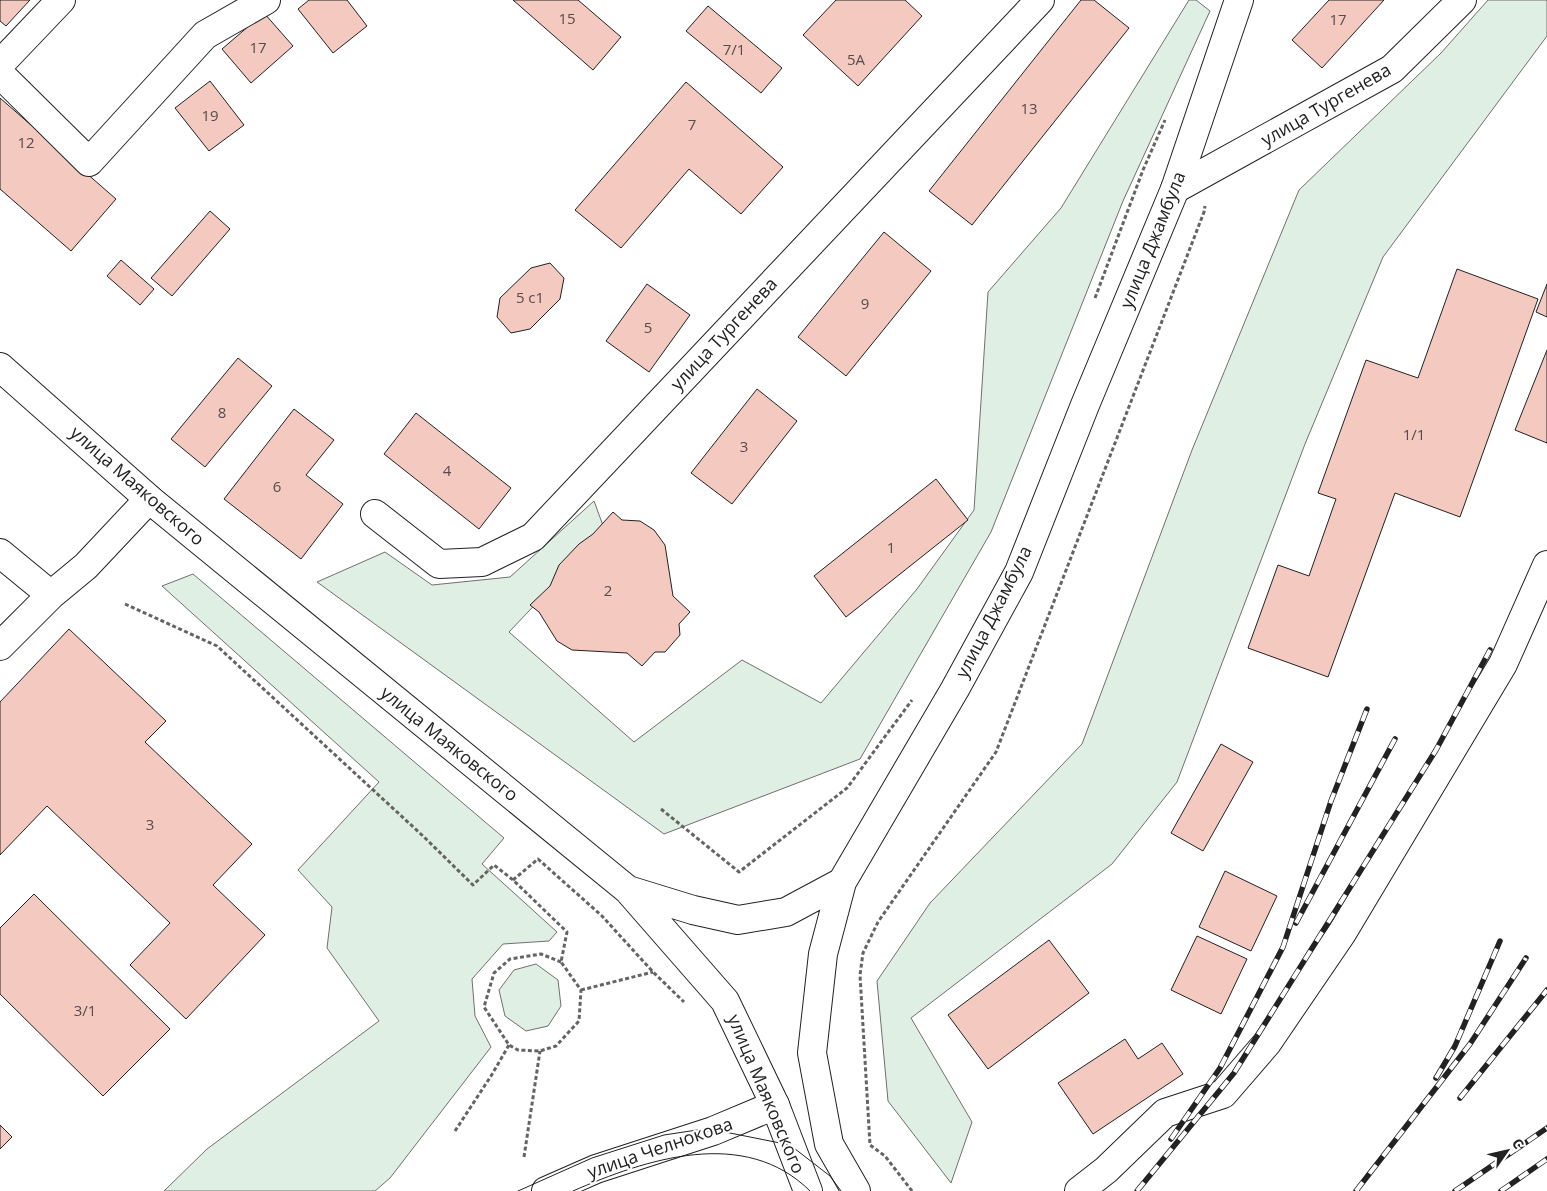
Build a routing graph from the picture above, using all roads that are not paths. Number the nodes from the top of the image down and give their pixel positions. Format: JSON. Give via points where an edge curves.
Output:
{"nodes":[{"id":1,"x":62,"y":0,"type":"edge"},
{"id":2,"x":266,"y":0,"type":"edge"},
{"id":3,"x":1040,"y":0,"type":"edge"},
{"id":4,"x":1240,"y":0,"type":"edge"},
{"id":5,"x":1462,"y":0,"type":"edge"},
{"id":6,"x":0,"y":64,"type":"edge"},
{"id":7,"x":0,"y":74,"type":"edge"},
{"id":8,"x":1175,"y":189,"type":"junction"},
{"id":9,"x":0,"y":367,"type":"edge"},
{"id":10,"x":149,"y":499,"type":"junction"},
{"id":11,"x":375,"y":514,"type":"dead end"},
{"id":12,"x":0,"y":553,"type":"edge"},
{"id":13,"x":1547,"y":565,"type":"edge"},
{"id":14,"x":52,"y":595,"type":"junction"},
{"id":15,"x":0,"y":646,"type":"edge"},
{"id":16,"x":842,"y":882,"type":"junction"},
{"id":17,"x":628,"y":890,"type":"junction"},
{"id":18,"x":775,"y":1105,"type":"junction"},
{"id":19,"x":828,"y":1138,"type":"junction"},
{"id":20,"x":546,"y":1191,"type":"edge"},
{"id":21,"x":808,"y":1191,"type":"edge"},
{"id":22,"x":856,"y":1191,"type":"edge"},
{"id":23,"x":1079,"y":1191,"type":"edge"}],
"edges":[{"from":1,"to":6,"type":"main road"},
{"from":2,"to":7,"type":"main road","via":[[205,36],[89,162]]},
{"from":3,"to":11,"type":"main road","name":"улица Тургенева","via":[[532,537],[482,562],[439,564]]},
{"from":4,"to":8,"type":"main road","name":"улица Джамбула"},
{"from":5,"to":8,"type":"main road","name":"улица Тургенева","via":[[1392,69]]},
{"from":8,"to":16,"type":"main road","name":"улица Джамбула","via":[[1018,572],[955,689]]},
{"from":9,"to":10,"type":"main road","name":"улица Маяковского"},
{"from":10,"to":14,"type":"main road","via":[[86,566]]},
{"from":10,"to":17,"type":"main road","name":"улица Маяковского"},
{"from":12,"to":14,"type":"main road"},
{"from":13,"to":23,"type":"main road","via":[[1503,664],[1342,933],[1267,1043],[1223,1094],[1165,1113],[1106,1170]]},
{"from":14,"to":15,"type":"main road"},
{"from":16,"to":17,"type":"main road","via":[[786,912],[738,920]]},
{"from":16,"to":19,"type":"main road","name":"улица Джамбула","via":[[823,954],[812,1053]]},
{"from":17,"to":18,"type":"main road","name":"улица Маяковского","via":[[725,1001]]},
{"from":18,"to":19,"type":"main road"},
{"from":18,"to":20,"type":"main road","name":"улица Челнокова","via":[[713,1131],[596,1169]]},
{"from":18,"to":21,"type":"main road","name":"улица Маяковского"},
{"from":19,"to":22,"type":"main road","name":"улица Джамбула"}]}
